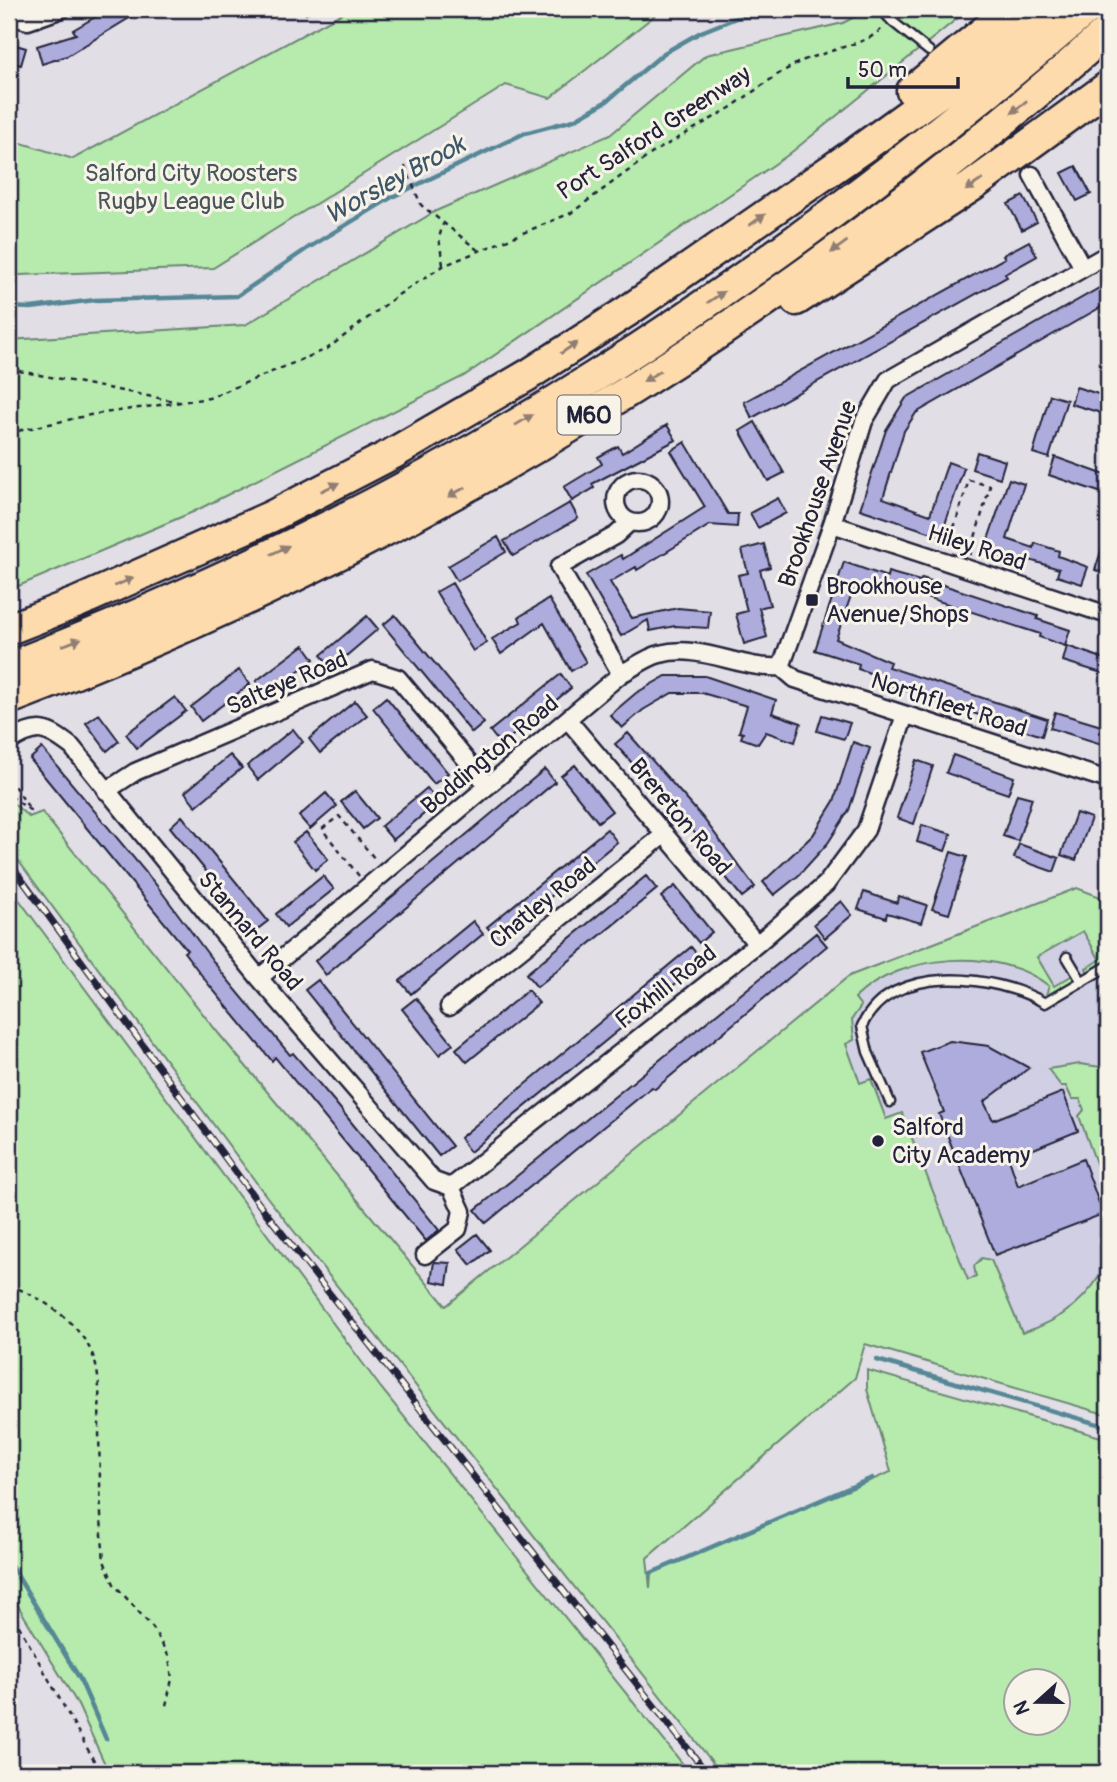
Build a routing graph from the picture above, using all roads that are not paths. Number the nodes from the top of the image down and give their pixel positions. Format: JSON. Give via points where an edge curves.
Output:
{"nodes":[{"id":1,"x":62,"y":9,"type":"edge"},
{"id":2,"x":881,"y":9,"type":"edge"},
{"id":3,"x":1011,"y":9,"type":"edge"},
{"id":4,"x":1055,"y":9,"type":"edge"},
{"id":5,"x":1087,"y":9,"type":"edge"},
{"id":6,"x":9,"y":17,"type":"edge"},
{"id":7,"x":1108,"y":31,"type":"edge"},
{"id":8,"x":929,"y":51,"type":"dead end"},
{"id":9,"x":1108,"y":87,"type":"edge"},
{"id":10,"x":1032,"y":175,"type":"dead end"},
{"id":11,"x":787,"y":199,"type":"junction"},
{"id":12,"x":1108,"y":254,"type":"edge"},
{"id":13,"x":1083,"y":268,"type":"junction"},
{"id":14,"x":690,"y":351,"type":"junction"},
{"id":15,"x":630,"y":522,"type":"dead end"},
{"id":16,"x":832,"y":524,"type":"junction"},
{"id":17,"x":1108,"y":615,"type":"edge"},
{"id":18,"x":11,"y":628,"type":"edge"},
{"id":19,"x":9,"y":667,"type":"edge"},
{"id":20,"x":780,"y":667,"type":"junction"},
{"id":21,"x":621,"y":674,"type":"junction"},
{"id":22,"x":9,"y":699,"type":"edge"},
{"id":23,"x":905,"y":715,"type":"junction"},
{"id":24,"x":568,"y":720,"type":"junction"},
{"id":25,"x":9,"y":742,"type":"edge"},
{"id":26,"x":1108,"y":780,"type":"edge"},
{"id":27,"x":488,"y":786,"type":"junction"},
{"id":28,"x":106,"y":791,"type":"junction"},
{"id":29,"x":665,"y":834,"type":"junction"},
{"id":30,"x":757,"y":944,"type":"junction"},
{"id":31,"x":1067,"y":957,"type":"dead end"},
{"id":32,"x":1108,"y":966,"type":"edge"},
{"id":33,"x":259,"y":978,"type":"junction"},
{"id":34,"x":1082,"y":982,"type":"junction"},
{"id":35,"x":449,"y":1007,"type":"dead end"},
{"id":36,"x":890,"y":1102,"type":"dead end"},
{"id":37,"x":452,"y":1186,"type":"junction"},
{"id":38,"x":425,"y":1255,"type":"dead end"}],
"edges":[{"from":1,"to":6,"type":"street","via":[[28,21]]},
{"from":2,"to":8,"type":"lane"},
{"from":3,"to":11,"type":"highway","number":"M60"},
{"from":4,"to":11,"type":"highway"},
{"from":19,"to":5,"type":"highway","number":"M60","one_way":true,"via":[[183,596],[347,517],[595,377],[842,208]]},
{"from":7,"to":14,"type":"highway","number":"M60","one_way":true,"via":[[938,173]]},
{"from":9,"to":14,"type":"highway","one_way":true,"via":[[1022,152],[872,253],[802,297]]},
{"from":10,"to":13,"type":"street"},
{"from":18,"to":11,"type":"highway","number":"M60","one_way":true,"via":[[272,516],[392,454],[626,312]]},
{"from":12,"to":13,"type":"street","name":"Brookhouse Avenue"},
{"from":13,"to":16,"type":"street","name":"Brookhouse Avenue","via":[[888,380],[864,421]]},
{"from":14,"to":22,"type":"highway","number":"M60","one_way":true,"via":[[500,468],[373,537],[184,628]]},
{"from":15,"to":21,"type":"street","via":[[559,567]]},
{"from":16,"to":17,"type":"street","name":"Hiley Road"},
{"from":16,"to":20,"type":"street","name":"Brookhouse Avenue"},
{"from":20,"to":21,"type":"street","name":"Boddington Road","via":[[764,668],[688,651],[659,654]]},
{"from":20,"to":23,"type":"street","name":"Northfleet Road","via":[[794,679]]},
{"from":21,"to":24,"type":"street","name":"Boddington Road"},
{"from":23,"to":26,"type":"street","name":"Northfleet Road"},
{"from":23,"to":30,"type":"street","name":"Foxhill Road","via":[[879,799],[851,854],[827,884]]},
{"from":24,"to":27,"type":"street","name":"Boddington Road"},
{"from":24,"to":29,"type":"street","name":"Brereton Road"},
{"from":25,"to":28,"type":"street","name":"Stannard Road","via":[[27,730],[50,730],[72,747]]},
{"from":27,"to":28,"type":"street","name":"Salteye Road","via":[[398,678],[373,670],[135,772]]},
{"from":27,"to":33,"type":"street","name":"Boddington Road"},
{"from":28,"to":33,"type":"street","name":"Stannard Road"},
{"from":29,"to":30,"type":"street","name":"Brereton Road"},
{"from":29,"to":35,"type":"street","name":"Chatley Road"},
{"from":30,"to":37,"type":"street","name":"Foxhill Road"},
{"from":31,"to":34,"type":"lane"},
{"from":32,"to":34,"type":"lane"},
{"from":33,"to":37,"type":"street","name":"Stannard Road","via":[[434,1181]]},
{"from":34,"to":36,"type":"lane","via":[[1045,1003],[1000,984],[954,978],[905,989],[880,1001],[862,1026]]},
{"from":37,"to":38,"type":"street","via":[[462,1211],[458,1229]]}]}
